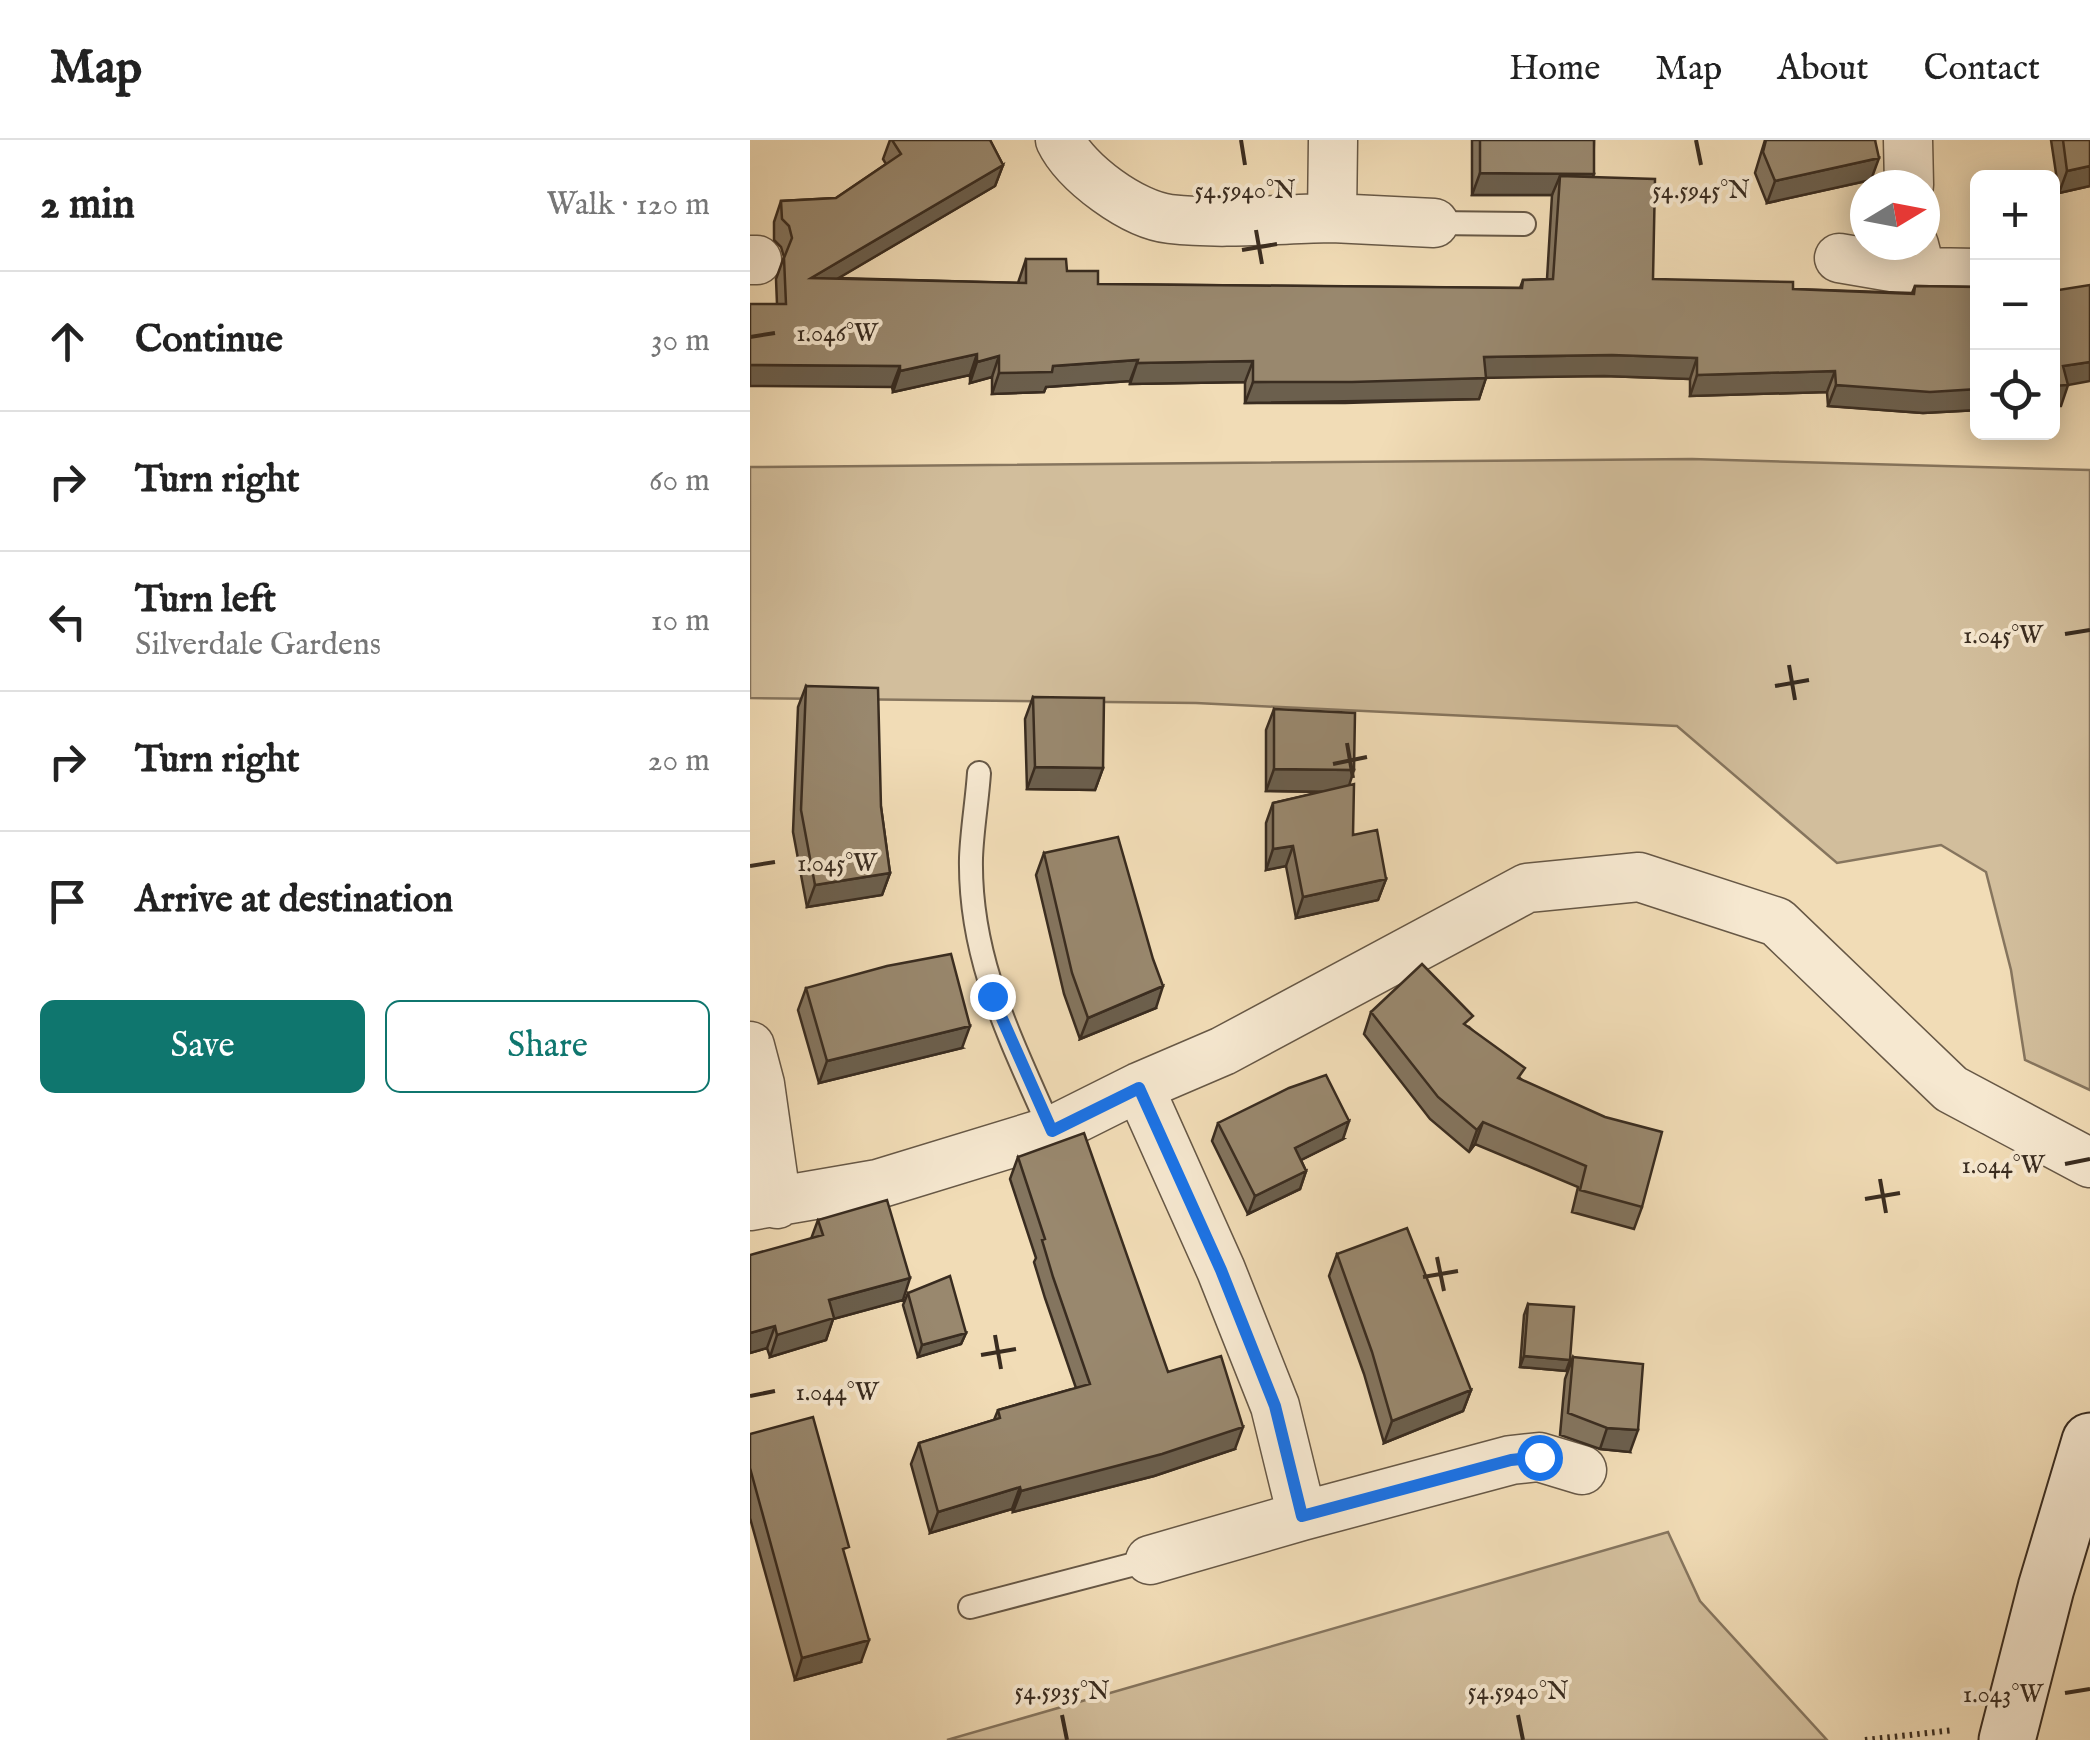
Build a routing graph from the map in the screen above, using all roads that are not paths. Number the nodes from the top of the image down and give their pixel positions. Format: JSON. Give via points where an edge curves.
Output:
{"nodes":[{"id":1,"x":1060,"y":140,"type":"edge"},
{"id":2,"x":1333,"y":140,"type":"edge"},
{"id":3,"x":1908,"y":140,"type":"edge"},
{"id":4,"x":1909,"y":170,"type":"edge"},
{"id":5,"x":1332,"y":218,"type":"junction"},
{"id":6,"x":1434,"y":223,"type":"joint"},
{"id":7,"x":1524,"y":224,"type":"dead end"},
{"id":8,"x":1840,"y":258,"type":"dead end"},
{"id":9,"x":1850,"y":258,"type":"edge"},
{"id":10,"x":1926,"y":260,"type":"edge"},
{"id":11,"x":1970,"y":271,"type":"edge"},
{"id":12,"x":979,"y":774,"type":"dead end"},
{"id":13,"x":750,"y":1046,"type":"edge"},
{"id":14,"x":1139,"y":1088,"type":"junction"},
{"id":15,"x":1052,"y":1131,"type":"junction"},
{"id":16,"x":2090,"y":1163,"type":"edge"},
{"id":17,"x":764,"y":1205,"type":"edge"},
{"id":18,"x":2090,"y":1441,"type":"edge"},
{"id":19,"x":1582,"y":1470,"type":"dead end"},
{"id":20,"x":1302,"y":1516,"type":"junction"},
{"id":21,"x":1150,"y":1560,"type":"joint"},
{"id":22,"x":970,"y":1608,"type":"dead end"},
{"id":23,"x":2009,"y":1732,"type":"edge"}],
"edges":[{"from":1,"to":5,"type":"street","via":[[1096,182],[1166,219]]},
{"from":2,"to":5,"type":"street"},
{"from":3,"to":4,"type":"street"},
{"from":5,"to":6,"type":"street"},
{"from":6,"to":7,"type":"lane"},
{"from":8,"to":9,"type":"street"},
{"from":10,"to":11,"type":"street"},
{"from":12,"to":15,"type":"lane","via":[[975,918],[992,996]]},
{"from":13,"to":17,"type":"street","via":[[760,1084]]},
{"from":14,"to":15,"type":"street"},
{"from":14,"to":16,"type":"street","via":[[1222,1052],[1528,888],[1639,878],[1777,922],[1951,1089]]},
{"from":14,"to":20,"type":"street","via":[[1275,1406]]},
{"from":15,"to":17,"type":"street","via":[[878,1184]]},
{"from":18,"to":23,"type":"street"},
{"from":19,"to":20,"type":"street","via":[[1539,1457],[1511,1460]]},
{"from":20,"to":21,"type":"street"},
{"from":21,"to":22,"type":"lane"}]}
